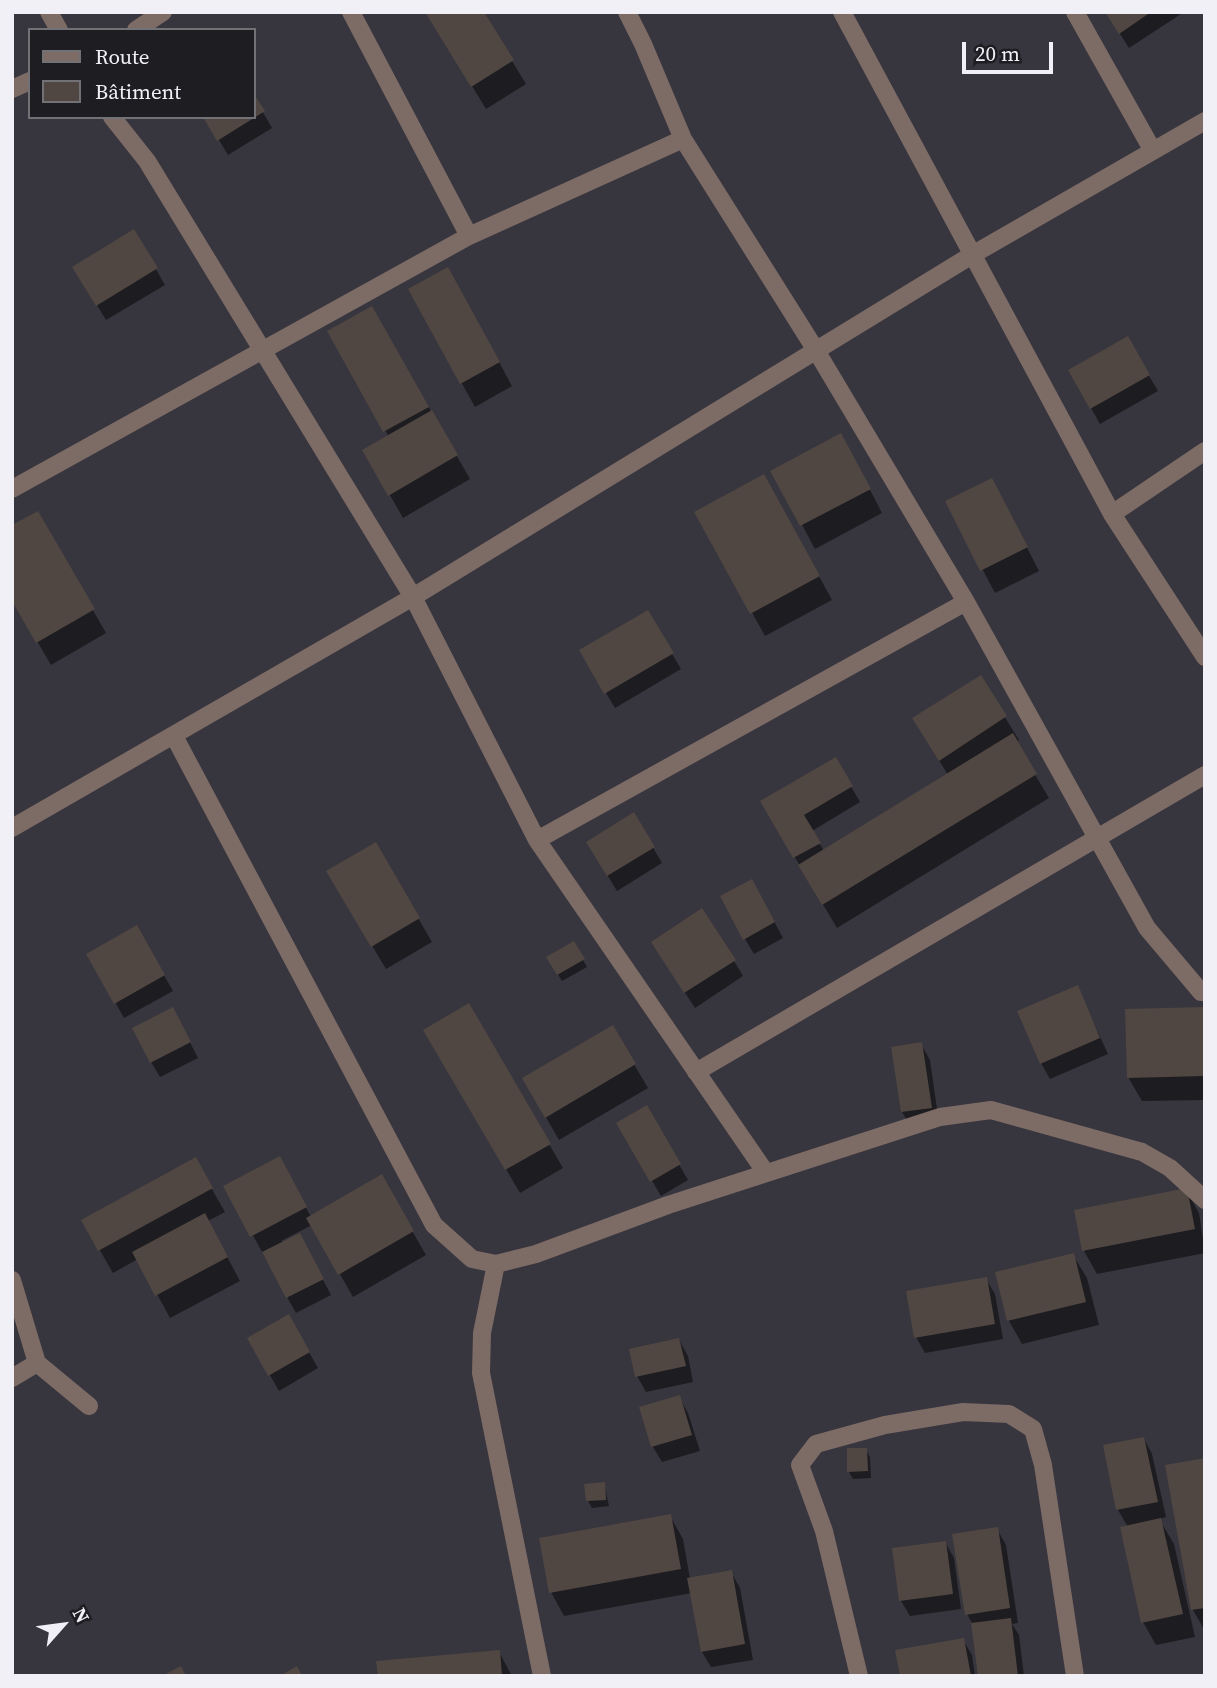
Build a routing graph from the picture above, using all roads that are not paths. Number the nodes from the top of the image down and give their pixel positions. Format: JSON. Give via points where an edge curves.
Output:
{"nodes":[{"id":1,"x":49,"y":12,"type":"edge"},
{"id":2,"x":163,"y":12,"type":"edge"},
{"id":3,"x":351,"y":12,"type":"edge"},
{"id":4,"x":626,"y":12,"type":"edge"},
{"id":5,"x":842,"y":12,"type":"edge"},
{"id":6,"x":1074,"y":12,"type":"edge"},
{"id":7,"x":59,"y":28,"type":"edge"},
{"id":8,"x":139,"y":28,"type":"edge"},
{"id":9,"x":28,"y":82,"type":"edge"},
{"id":10,"x":12,"y":89,"type":"edge"},
{"id":11,"x":115,"y":119,"type":"edge"},
{"id":12,"x":1205,"y":121,"type":"edge"},
{"id":13,"x":683,"y":139,"type":"junction"},
{"id":14,"x":1153,"y":151,"type":"junction"},
{"id":15,"x":469,"y":236,"type":"junction"},
{"id":16,"x":972,"y":255,"type":"junction"},
{"id":17,"x":264,"y":350,"type":"junction"},
{"id":18,"x":817,"y":352,"type":"junction"},
{"id":19,"x":1205,"y":451,"type":"edge"},
{"id":20,"x":12,"y":488,"type":"edge"},
{"id":21,"x":1112,"y":514,"type":"junction"},
{"id":22,"x":413,"y":597,"type":"junction"},
{"id":23,"x":965,"y":601,"type":"junction"},
{"id":24,"x":1205,"y":657,"type":"edge"},
{"id":25,"x":174,"y":736,"type":"junction"},
{"id":26,"x":1205,"y":775,"type":"edge"},
{"id":27,"x":12,"y":828,"type":"edge"},
{"id":28,"x":1098,"y":838,"type":"junction"},
{"id":29,"x":537,"y":840,"type":"junction"},
{"id":30,"x":1205,"y":992,"type":"edge"},
{"id":31,"x":696,"y":1072,"type":"junction"},
{"id":32,"x":766,"y":1173,"type":"junction"},
{"id":33,"x":1205,"y":1200,"type":"edge"},
{"id":34,"x":496,"y":1264,"type":"junction"},
{"id":35,"x":12,"y":1280,"type":"edge"},
{"id":36,"x":37,"y":1363,"type":"junction"},
{"id":37,"x":12,"y":1378,"type":"edge"},
{"id":38,"x":89,"y":1406,"type":"dead end"},
{"id":39,"x":542,"y":1676,"type":"edge"},
{"id":40,"x":859,"y":1676,"type":"edge"},
{"id":41,"x":1075,"y":1676,"type":"edge"}],
"edges":[{"from":1,"to":7,"type":"street"},
{"from":2,"to":8,"type":"street"},
{"from":3,"to":15,"type":"street"},
{"from":4,"to":13,"type":"street"},
{"from":5,"to":16,"type":"street"},
{"from":6,"to":14,"type":"street"},
{"from":9,"to":10,"type":"street"},
{"from":11,"to":17,"type":"street","via":[[147,161]]},
{"from":12,"to":14,"type":"street"},
{"from":13,"to":15,"type":"street"},
{"from":13,"to":18,"type":"street"},
{"from":14,"to":16,"type":"street"},
{"from":15,"to":17,"type":"street"},
{"from":16,"to":18,"type":"street"},
{"from":16,"to":21,"type":"street"},
{"from":17,"to":20,"type":"street"},
{"from":17,"to":22,"type":"street"},
{"from":18,"to":22,"type":"street"},
{"from":18,"to":23,"type":"street"},
{"from":19,"to":21,"type":"street"},
{"from":21,"to":24,"type":"street"},
{"from":22,"to":25,"type":"street"},
{"from":22,"to":29,"type":"street"},
{"from":23,"to":28,"type":"street"},
{"from":23,"to":29,"type":"street"},
{"from":25,"to":27,"type":"street"},
{"from":25,"to":34,"type":"street","via":[[434,1225],[472,1259]]},
{"from":26,"to":28,"type":"street"},
{"from":28,"to":30,"type":"street","via":[[1147,928]]},
{"from":28,"to":31,"type":"street"},
{"from":29,"to":31,"type":"street"},
{"from":31,"to":32,"type":"street"},
{"from":32,"to":33,"type":"street","via":[[940,1117],[991,1110],[1142,1152],[1170,1168]]},
{"from":32,"to":34,"type":"street"},
{"from":34,"to":39,"type":"street","via":[[482,1334],[481,1373]]},
{"from":35,"to":36,"type":"street"},
{"from":36,"to":37,"type":"street"},
{"from":36,"to":38,"type":"street"},
{"from":40,"to":41,"type":"street","via":[[824,1531],[800,1465],[816,1444],[885,1425],[963,1412],[1009,1414],[1032,1429],[1043,1465]]}]}
